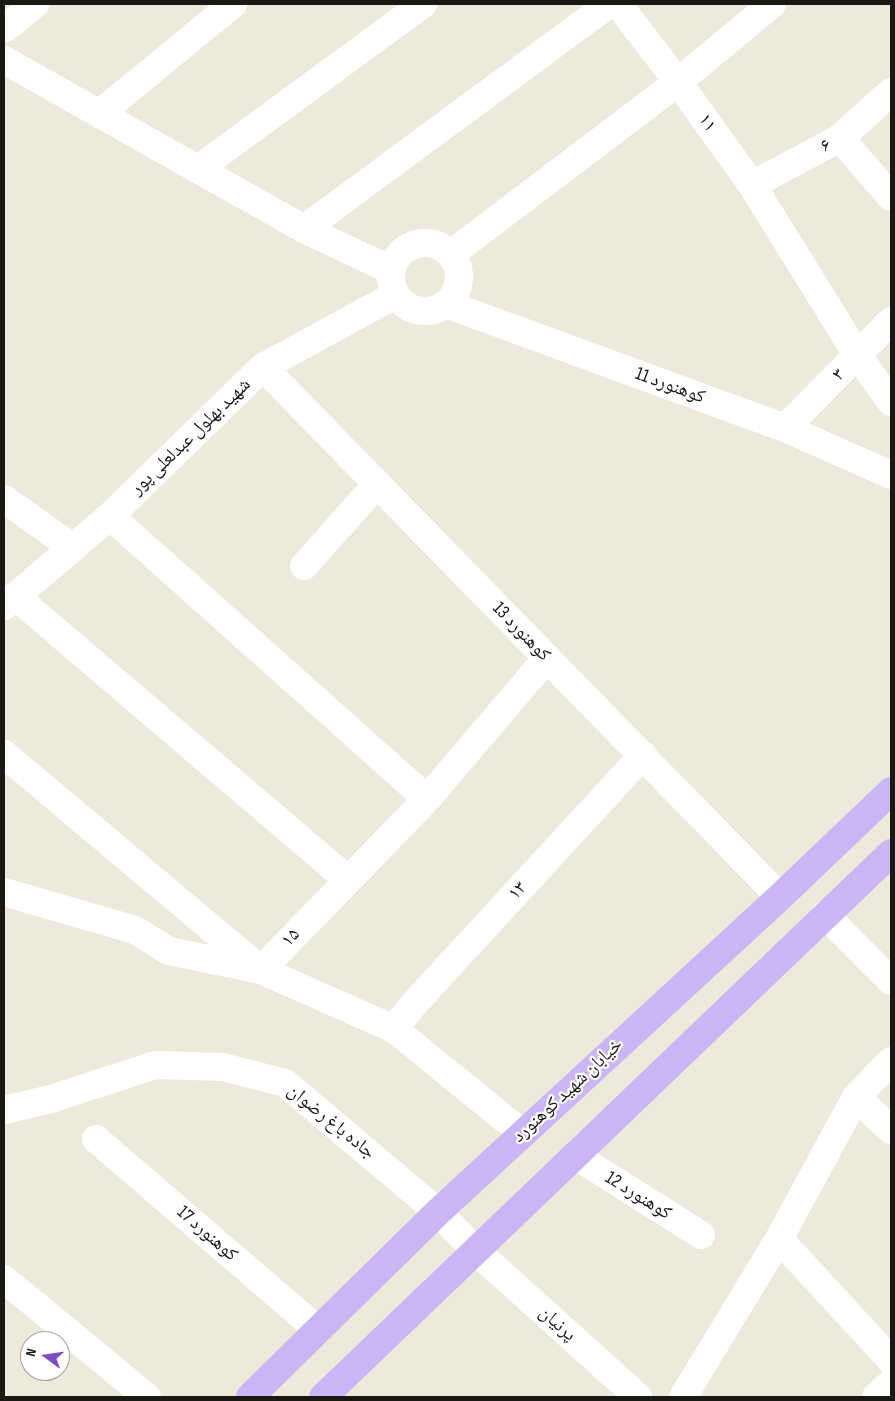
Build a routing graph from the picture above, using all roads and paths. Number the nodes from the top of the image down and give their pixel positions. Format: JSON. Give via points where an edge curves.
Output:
{"nodes":[{"id":1,"x":35,"y":4,"type":"edge"},
{"id":2,"x":233,"y":4,"type":"edge"},
{"id":3,"x":423,"y":4,"type":"edge"},
{"id":4,"x":609,"y":4,"type":"edge"},
{"id":5,"x":618,"y":4,"type":"edge"},
{"id":6,"x":772,"y":4,"type":"edge"},
{"id":7,"x":4,"y":29,"type":"edge"},
{"id":8,"x":4,"y":60,"type":"edge"},
{"id":9,"x":678,"y":82,"type":"junction"},
{"id":10,"x":891,"y":92,"type":"edge"},
{"id":11,"x":99,"y":114,"type":"junction"},
{"id":12,"x":840,"y":138,"type":"junction"},
{"id":13,"x":198,"y":169,"type":"junction"},
{"id":14,"x":752,"y":185,"type":"junction"},
{"id":15,"x":891,"y":197,"type":"edge"},
{"id":16,"x":304,"y":229,"type":"junction"},
{"id":17,"x":451,"y":254,"type":"junction"},
{"id":18,"x":393,"y":282,"type":"junction"},
{"id":19,"x":446,"y":304,"type":"junction"},
{"id":20,"x":891,"y":321,"type":"edge"},
{"id":21,"x":858,"y":356,"type":"junction"},
{"id":22,"x":263,"y":367,"type":"junction"},
{"id":23,"x":891,"y":402,"type":"edge"},
{"id":24,"x":785,"y":428,"type":"junction"},
{"id":25,"x":891,"y":475,"type":"edge"},
{"id":26,"x":377,"y":484,"type":"junction"},
{"id":27,"x":4,"y":499,"type":"edge"},
{"id":28,"x":110,"y":516,"type":"junction"},
{"id":29,"x":73,"y":548,"type":"junction"},
{"id":30,"x":304,"y":566,"type":"dead end"},
{"id":31,"x":9,"y":601,"type":"edge"},
{"id":32,"x":547,"y":658,"type":"junction"},
{"id":33,"x":4,"y":754,"type":"edge"},
{"id":34,"x":643,"y":755,"type":"junction"},
{"id":35,"x":891,"y":791,"type":"edge"},
{"id":36,"x":427,"y":799,"type":"junction"},
{"id":37,"x":891,"y":853,"type":"edge"},
{"id":38,"x":348,"y":880,"type":"junction"},
{"id":39,"x":4,"y":892,"type":"edge"},
{"id":40,"x":780,"y":897,"type":"junction"},
{"id":41,"x":825,"y":915,"type":"junction"},
{"id":42,"x":260,"y":970,"type":"junction"},
{"id":43,"x":891,"y":981,"type":"edge"},
{"id":44,"x":394,"y":1029,"type":"junction"},
{"id":45,"x":891,"y":1060,"type":"edge"},
{"id":46,"x":856,"y":1097,"type":"junction"},
{"id":47,"x":4,"y":1110,"type":"edge"},
{"id":48,"x":891,"y":1130,"type":"edge"},
{"id":49,"x":522,"y":1133,"type":"junction"},
{"id":50,"x":96,"y":1138,"type":"dead end"},
{"id":51,"x":576,"y":1156,"type":"junction"},
{"id":52,"x":438,"y":1212,"type":"junction"},
{"id":53,"x":701,"y":1235,"type":"dead end"},
{"id":54,"x":779,"y":1239,"type":"junction"},
{"id":55,"x":476,"y":1251,"type":"junction"},
{"id":56,"x":4,"y":1280,"type":"edge"},
{"id":57,"x":318,"y":1330,"type":"junction"},
{"id":58,"x":891,"y":1360,"type":"edge"},
{"id":59,"x":891,"y":1383,"type":"edge"},
{"id":60,"x":331,"y":1395,"type":"edge"},
{"id":61,"x":147,"y":1397,"type":"edge"},
{"id":62,"x":250,"y":1397,"type":"edge"},
{"id":63,"x":638,"y":1397,"type":"edge"},
{"id":64,"x":684,"y":1397,"type":"edge"},
{"id":65,"x":876,"y":1397,"type":"edge"}],
"edges":[{"from":1,"to":7,"type":"street"},
{"from":2,"to":11,"type":"street"},
{"from":3,"to":13,"type":"street"},
{"from":4,"to":16,"type":"street"},
{"from":5,"to":9,"type":"street","name":"۱۱"},
{"from":6,"to":9,"type":"street"},
{"from":8,"to":11,"type":"street"},
{"from":9,"to":14,"type":"street","name":"۱۱"},
{"from":9,"to":17,"type":"street"},
{"from":10,"to":12,"type":"street","name":"۶"},
{"from":11,"to":13,"type":"street"},
{"from":12,"to":14,"type":"street","name":"۶"},
{"from":12,"to":15,"type":"street"},
{"from":13,"to":16,"type":"street"},
{"from":14,"to":21,"type":"street","name":"۱۱"},
{"from":16,"to":18,"type":"street"},
{"from":17,"to":18,"type":"street","via":[[432,243],[411,245],[395,260]]},
{"from":17,"to":19,"type":"street","via":[[458,269],[459,286]]},
{"from":18,"to":19,"type":"street","via":[[403,304],[413,310],[436,310]]},
{"from":18,"to":22,"type":"street","name":"شهید بهلول عبدلعلی پور"},
{"from":19,"to":24,"type":"street","name":"کوهنورد 11"},
{"from":20,"to":21,"type":"street","name":"۳"},
{"from":21,"to":23,"type":"street","name":"۱۱"},
{"from":21,"to":24,"type":"street","name":"۳"},
{"from":22,"to":26,"type":"street","name":"کوهنورد 13"},
{"from":22,"to":28,"type":"street","name":"شهید بهلول عبدلعلی پور"},
{"from":24,"to":25,"type":"street","name":"کوهنورد 11"},
{"from":26,"to":30,"type":"street"},
{"from":26,"to":32,"type":"street","name":"کوهنورد 13"},
{"from":27,"to":29,"type":"street"},
{"from":28,"to":29,"type":"street","name":"شهید بهلول عبدلعلی پور"},
{"from":28,"to":36,"type":"street"},
{"from":29,"to":31,"type":"street","name":"شهید بهلول عبدلعلی پور"},
{"from":31,"to":38,"type":"street"},
{"from":32,"to":34,"type":"street","name":"کوهنورد 13"},
{"from":32,"to":36,"type":"street","name":"۱۵"},
{"from":33,"to":42,"type":"street"},
{"from":34,"to":40,"type":"street","name":"کوهنورد 13"},
{"from":34,"to":44,"type":"street","name":"۱۳"},
{"from":35,"to":40,"type":"main road","name":"خیابان شهید کوهنورد"},
{"from":36,"to":38,"type":"street","name":"۱۵"},
{"from":37,"to":41,"type":"main road"},
{"from":38,"to":42,"type":"street","name":"۱۵"},
{"from":39,"to":42,"type":"street","via":[[135,930],[169,950]]},
{"from":40,"to":49,"type":"main road","name":"خیابان شهید کوهنورد"},
{"from":41,"to":43,"type":"street"},
{"from":41,"to":51,"type":"main road"},
{"from":42,"to":44,"type":"street"},
{"from":44,"to":49,"type":"street"},
{"from":45,"to":46,"type":"street"},
{"from":46,"to":48,"type":"street"},
{"from":46,"to":54,"type":"street"},
{"from":47,"to":52,"type":"street","name":"جاده باغ رضوان","via":[[51,1099],[155,1065],[223,1067],[285,1083]]},
{"from":49,"to":52,"type":"main road","name":"خیابان شهید کوهنورد"},
{"from":50,"to":57,"type":"street","name":"کوهنورد 17"},
{"from":51,"to":53,"type":"street","name":"کوهنورد 12"},
{"from":51,"to":55,"type":"main road"},
{"from":52,"to":55,"type":"street","name":"جاده باغ رضوان"},
{"from":52,"to":57,"type":"main road","name":"خیابان شهید کوهنورد"},
{"from":54,"to":58,"type":"street"},
{"from":54,"to":64,"type":"street"},
{"from":55,"to":60,"type":"main road"},
{"from":55,"to":63,"type":"street","name":"پرنیان"},
{"from":56,"to":61,"type":"street"},
{"from":57,"to":62,"type":"main road","name":"خیابان شهید کوهنورد"},
{"from":59,"to":65,"type":"street"}]}
